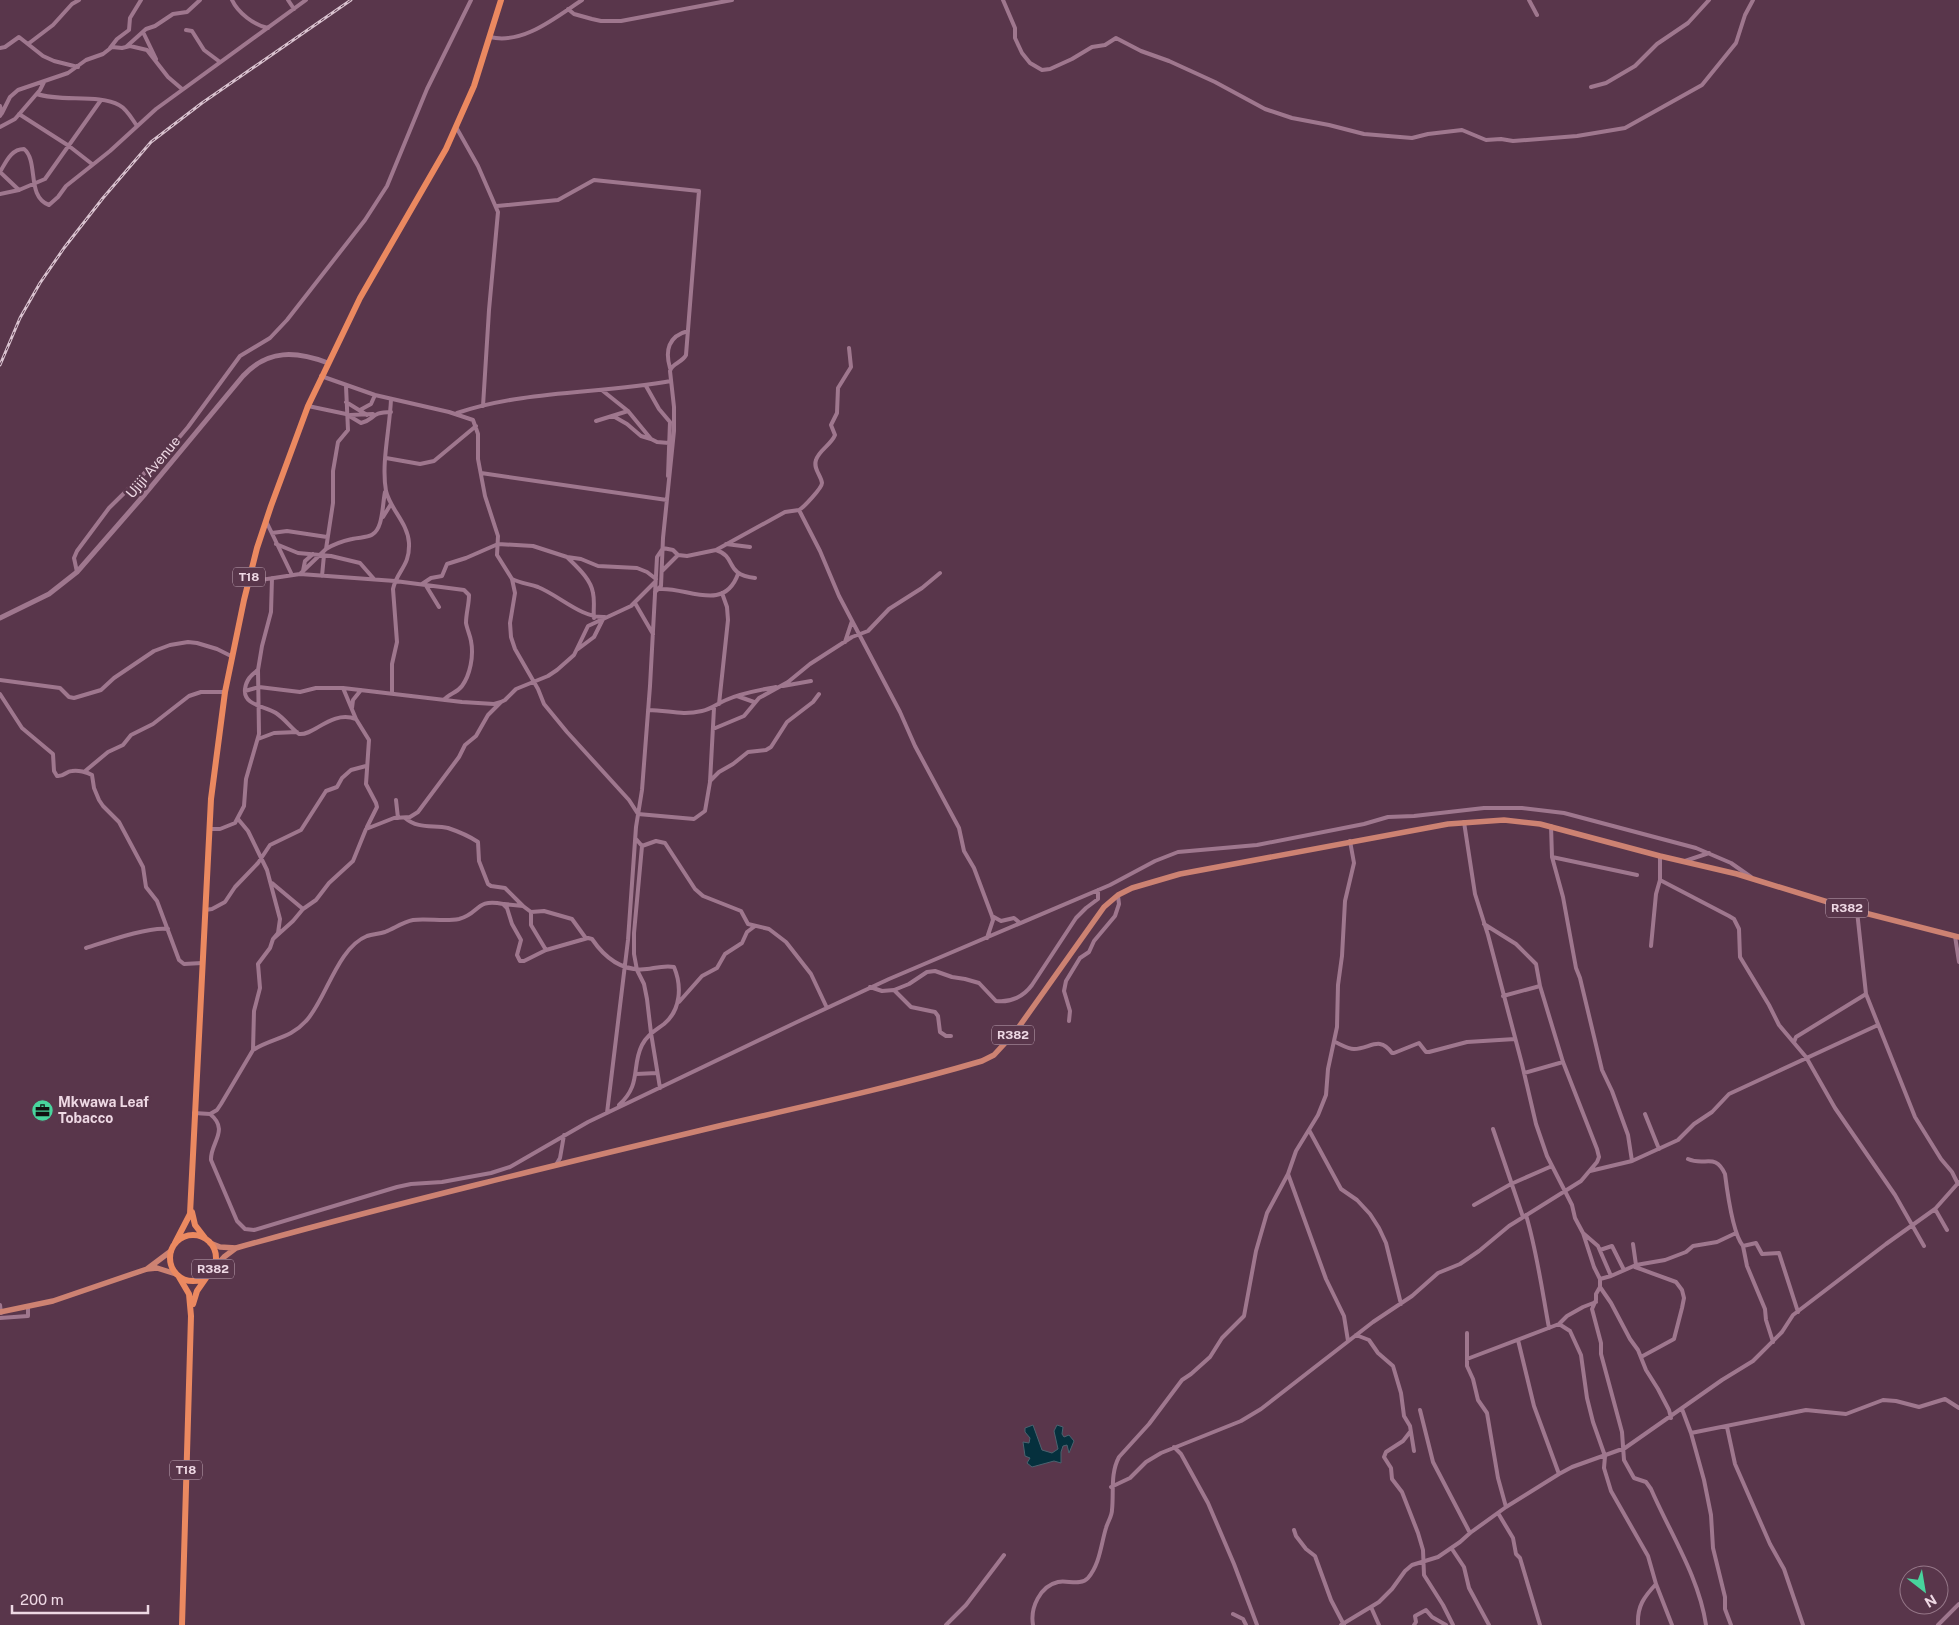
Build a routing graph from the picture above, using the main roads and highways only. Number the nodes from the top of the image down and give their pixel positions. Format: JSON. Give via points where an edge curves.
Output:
{"nodes":[{"id":1,"x":501,"y":0,"type":"edge"},
{"id":2,"x":328,"y":363,"type":"junction"},
{"id":3,"x":0,"y":618,"type":"edge"},
{"id":4,"x":1957,"y":937,"type":"edge"},
{"id":5,"x":191,"y":1206,"type":"junction"},
{"id":6,"x":208,"y":1242,"type":"junction"},
{"id":7,"x":175,"y":1244,"type":"junction"},
{"id":8,"x":236,"y":1248,"type":"junction"},
{"id":9,"x":171,"y":1251,"type":"junction"},
{"id":10,"x":147,"y":1269,"type":"junction"},
{"id":11,"x":212,"y":1270,"type":"junction"},
{"id":12,"x":177,"y":1275,"type":"junction"},
{"id":13,"x":206,"y":1277,"type":"junction"},
{"id":14,"x":0,"y":1314,"type":"edge"},
{"id":15,"x":192,"y":1316,"type":"junction"},
{"id":16,"x":182,"y":1625,"type":"edge"}],
"edges":[{"from":1,"to":2,"type":"highway","number":"T18","via":[[474,86],[442,157],[360,298]]},
{"from":2,"to":3,"type":"main road","name":"Ujiji Avenue","via":[[311,356],[292,354],[266,360],[249,369],[76,572],[49,594]]},
{"from":2,"to":5,"type":"highway","number":"T18","via":[[308,406],[266,521],[248,582],[225,692],[209,829]]},
{"from":4,"to":8,"type":"main road","number":"R382","via":[[1857,911],[1753,878],[1551,826],[1504,820],[1464,822],[1350,842],[1180,874],[1118,895],[1104,906],[1002,1048],[982,1061],[822,1103],[398,1204]]},
{"from":5,"to":6,"type":"highway","number":"T18","via":[[195,1225]]},
{"from":5,"to":7,"type":"highway","number":"T18","via":[[188,1220]]},
{"from":6,"to":7,"type":"highway","number":"R382","via":[[199,1236],[190,1236]]},
{"from":6,"to":8,"type":"main road","number":"R382"},
{"from":6,"to":11,"type":"highway","number":"R382","via":[[215,1252]]},
{"from":7,"to":9,"type":"highway"},
{"from":8,"to":11,"type":"main road","number":"R382"},
{"from":9,"to":10,"type":"main road"},
{"from":9,"to":12,"type":"highway","number":"R382","via":[[170,1259]]},
{"from":10,"to":12,"type":"main road","via":[[157,1268]]},
{"from":10,"to":14,"type":"main road","via":[[53,1301]]},
{"from":11,"to":13,"type":"highway","number":"R382"},
{"from":12,"to":13,"type":"highway","number":"R382","via":[[188,1281]]},
{"from":12,"to":15,"type":"highway","number":"T18","via":[[189,1294]]},
{"from":13,"to":15,"type":"highway","number":"T18","via":[[195,1298]]},
{"from":15,"to":16,"type":"highway","number":"T18"}]}
